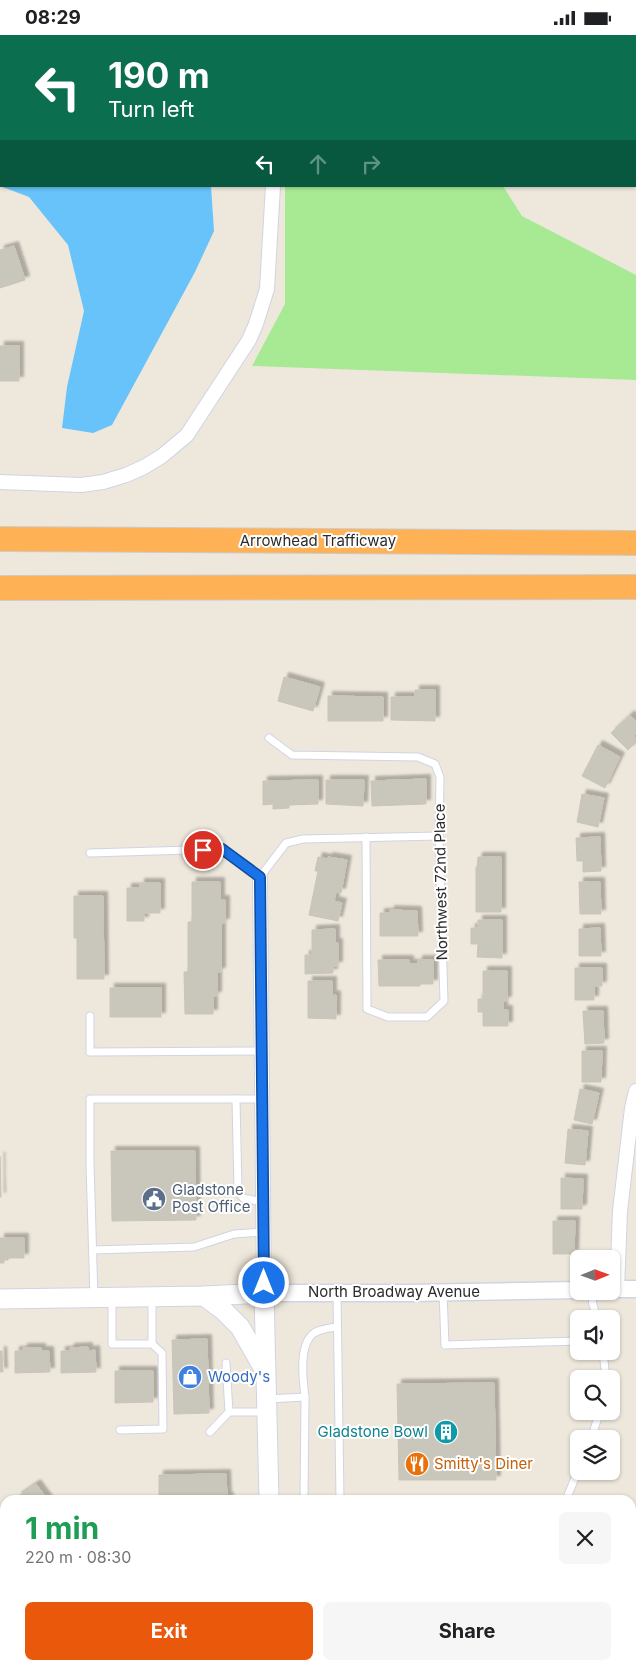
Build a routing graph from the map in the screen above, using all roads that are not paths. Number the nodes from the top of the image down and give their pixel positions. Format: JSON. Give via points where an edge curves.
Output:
{"nodes":[{"id":1,"x":273,"y":187,"type":"edge"},
{"id":2,"x":0,"y":482,"type":"edge"},
{"id":3,"x":0,"y":539,"type":"edge"},
{"id":4,"x":636,"y":543,"type":"edge"},
{"id":5,"x":636,"y":587,"type":"edge"},
{"id":6,"x":0,"y":588,"type":"edge"},
{"id":7,"x":268,"y":737,"type":"dead end"},
{"id":8,"x":439,"y":835,"type":"junction"},
{"id":9,"x":366,"y":837,"type":"junction"},
{"id":10,"x":90,"y":853,"type":"dead end"},
{"id":11,"x":260,"y":877,"type":"junction"},
{"id":12,"x":90,"y":1016,"type":"dead end"},
{"id":13,"x":262,"y":1051,"type":"junction"},
{"id":14,"x":636,"y":1091,"type":"edge"},
{"id":15,"x":236,"y":1099,"type":"junction"},
{"id":16,"x":263,"y":1099,"type":"junction"},
{"id":17,"x":263,"y":1202,"type":"junction"},
{"id":18,"x":264,"y":1233,"type":"junction"},
{"id":19,"x":93,"y":1250,"type":"junction"},
{"id":20,"x":617,"y":1250,"type":"edge"},
{"id":21,"x":620,"y":1289,"type":"edge"},
{"id":22,"x":636,"y":1289,"type":"edge"},
{"id":23,"x":570,"y":1290,"type":"edge"},
{"id":24,"x":443,"y":1292,"type":"junction"},
{"id":25,"x":264,"y":1293,"type":"junction"},
{"id":26,"x":337,"y":1293,"type":"junction"},
{"id":27,"x":204,"y":1296,"type":"junction"},
{"id":28,"x":152,"y":1297,"type":"junction"},
{"id":29,"x":103,"y":1298,"type":"junction"},
{"id":30,"x":0,"y":1299,"type":"edge"},
{"id":31,"x":337,"y":1327,"type":"junction"},
{"id":32,"x":570,"y":1341,"type":"edge"},
{"id":33,"x":152,"y":1344,"type":"junction"},
{"id":34,"x":226,"y":1363,"type":"dead end"},
{"id":35,"x":266,"y":1373,"type":"junction"},
{"id":36,"x":305,"y":1397,"type":"junction"},
{"id":37,"x":266,"y":1406,"type":"junction"},
{"id":38,"x":229,"y":1412,"type":"junction"},
{"id":39,"x":120,"y":1430,"type":"dead end"},
{"id":40,"x":210,"y":1432,"type":"dead end"},
{"id":41,"x":574,"y":1480,"type":"edge"},
{"id":42,"x":268,"y":1495,"type":"edge"},
{"id":43,"x":304,"y":1495,"type":"edge"},
{"id":44,"x":340,"y":1495,"type":"edge"},
{"id":45,"x":568,"y":1495,"type":"edge"}],
"edges":[{"from":1,"to":2,"type":"street","via":[[267,289],[256,324],[249,340],[187,435],[144,467],[103,482],[81,485]]},
{"from":3,"to":4,"type":"highway","name":"Arrowhead Trafficway"},
{"from":5,"to":6,"type":"highway"},
{"from":7,"to":8,"type":"lane","name":"Northwest 72nd Place","via":[[292,755],[418,757],[435,764],[440,777]]},
{"from":8,"to":9,"type":"lane"},
{"from":8,"to":9,"type":"lane","name":"Northwest 72nd Place","via":[[444,1001],[427,1017],[388,1017],[367,1009]]},
{"from":9,"to":11,"type":"lane","via":[[304,839],[286,843]]},
{"from":10,"to":11,"type":"lane","via":[[222,849]]},
{"from":11,"to":13,"type":"street"},
{"from":12,"to":13,"type":"lane","via":[[90,1052]]},
{"from":13,"to":16,"type":"street"},
{"from":14,"to":20,"type":"street"},
{"from":15,"to":16,"type":"lane"},
{"from":15,"to":17,"type":"lane","via":[[238,1190],[243,1198]]},
{"from":15,"to":19,"type":"lane","via":[[90,1099]]},
{"from":16,"to":17,"type":"street"},
{"from":17,"to":18,"type":"street"},
{"from":18,"to":19,"type":"lane","via":[[234,1234],[194,1247]]},
{"from":18,"to":25,"type":"street"},
{"from":19,"to":29,"type":"lane"},
{"from":21,"to":22,"type":"street"},
{"from":23,"to":24,"type":"street","name":"North Broadway Avenue"},
{"from":24,"to":26,"type":"street","name":"North Broadway Avenue"},
{"from":24,"to":32,"type":"lane","via":[[445,1345]]},
{"from":25,"to":26,"type":"street","name":"North Broadway Avenue"},
{"from":25,"to":27,"type":"main road","name":"North Broadway Avenue"},
{"from":25,"to":35,"type":"main road"},
{"from":26,"to":31,"type":"lane"},
{"from":27,"to":28,"type":"main road","name":"North Broadway Avenue"},
{"from":27,"to":35,"type":"main road","via":[[240,1327]]},
{"from":28,"to":29,"type":"main road","name":"North Broadway Avenue"},
{"from":28,"to":33,"type":"lane"},
{"from":29,"to":30,"type":"main road","name":"North Broadway Avenue"},
{"from":29,"to":33,"type":"lane","via":[[112,1344]]},
{"from":31,"to":36,"type":"lane","via":[[315,1333],[304,1349]]},
{"from":31,"to":44,"type":"lane"},
{"from":33,"to":39,"type":"lane","via":[[162,1353],[163,1429]]},
{"from":34,"to":38,"type":"lane"},
{"from":35,"to":37,"type":"main road"},
{"from":36,"to":37,"type":"lane"},
{"from":36,"to":43,"type":"lane"},
{"from":37,"to":38,"type":"lane"},
{"from":37,"to":42,"type":"main road"},
{"from":38,"to":40,"type":"lane"},
{"from":41,"to":45,"type":"lane"}]}
